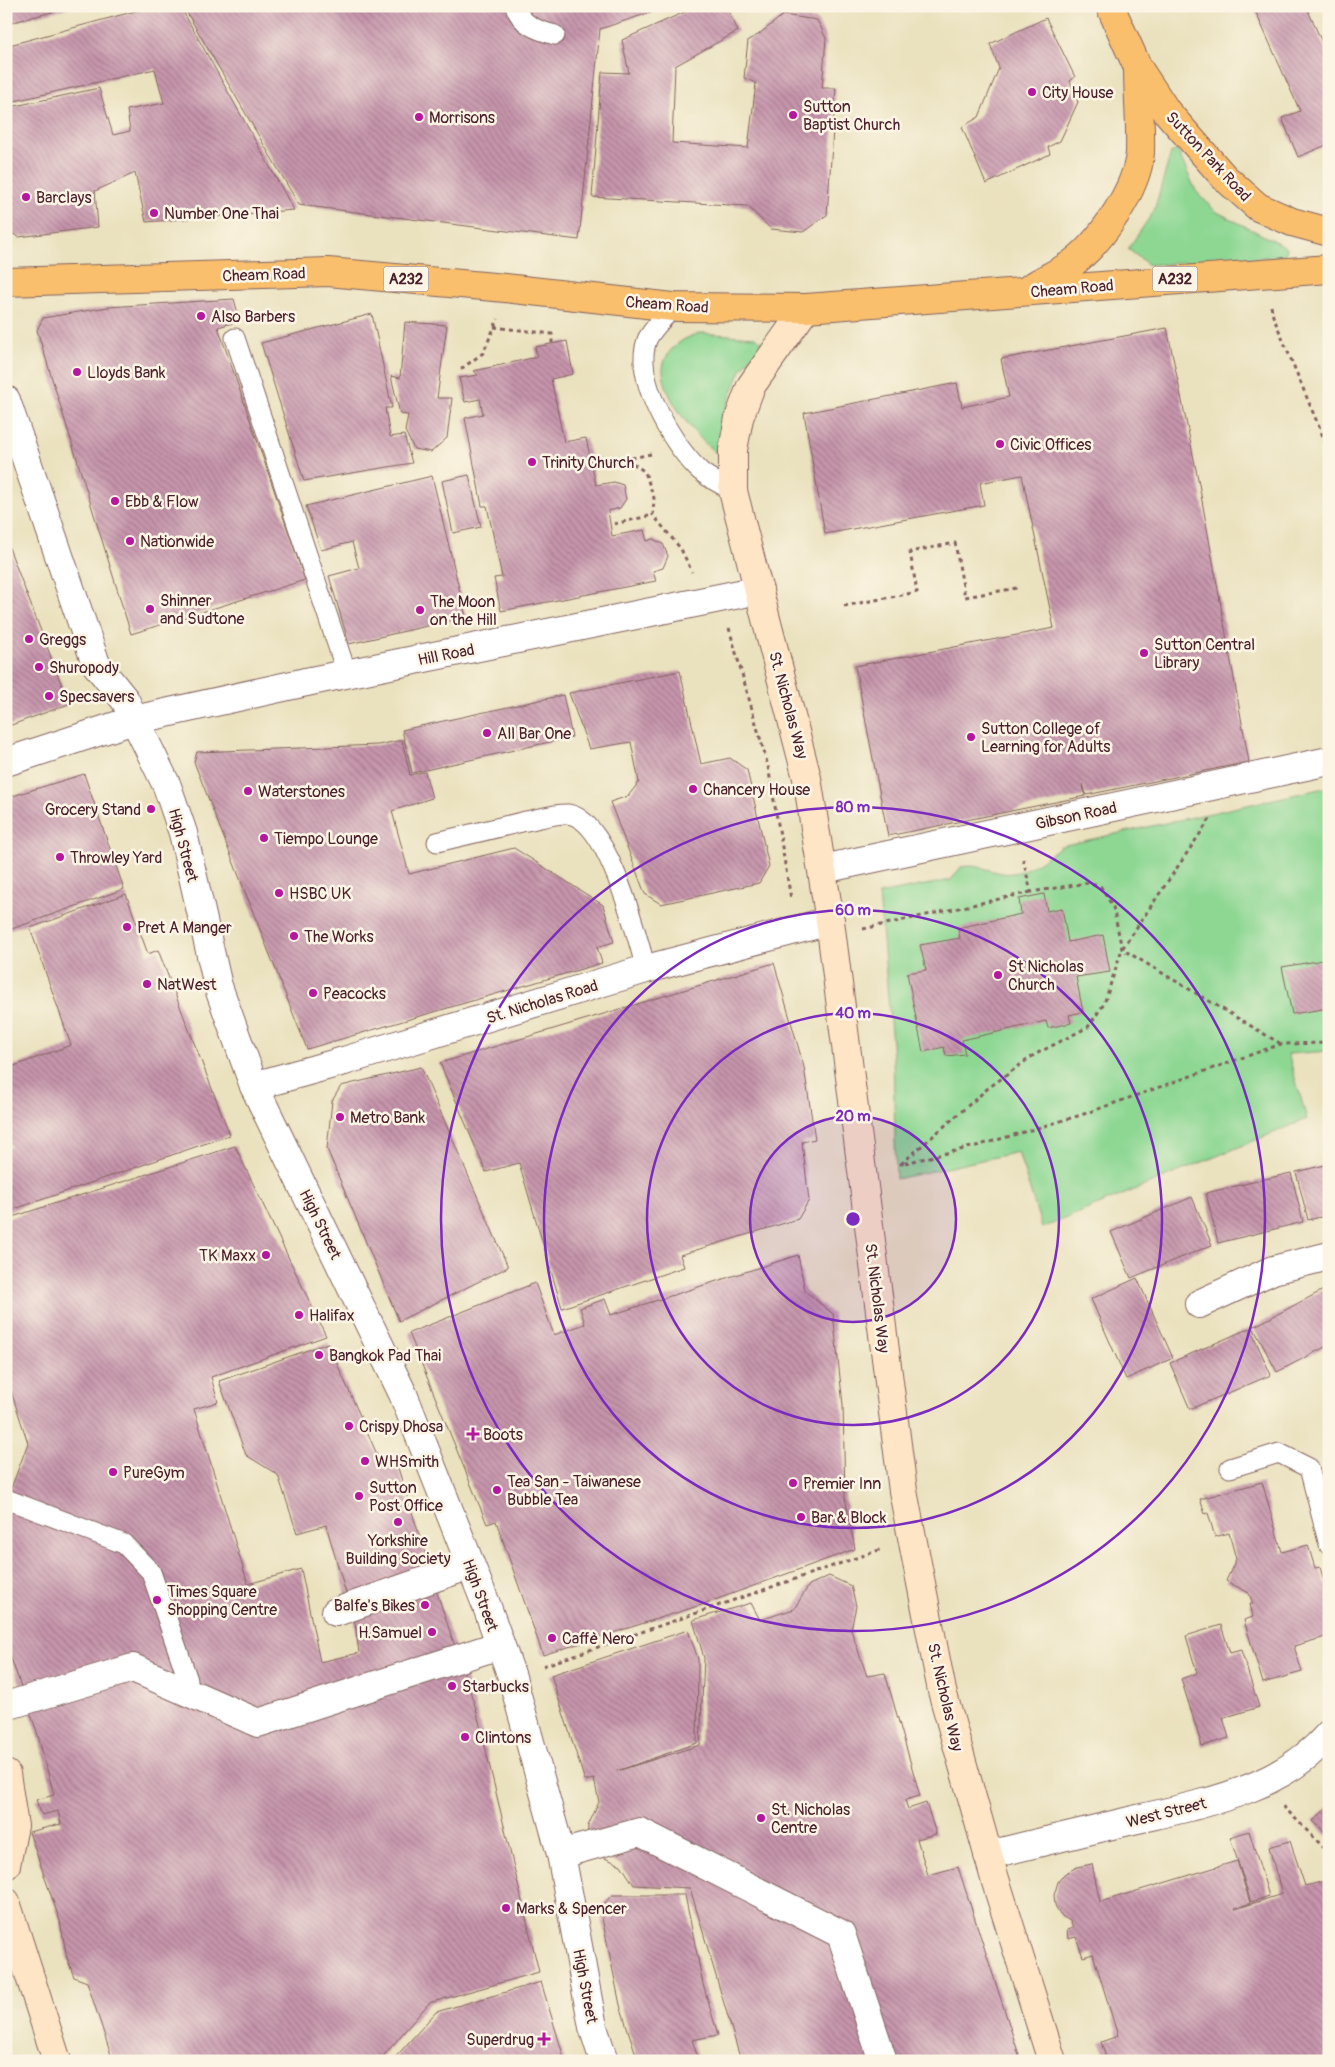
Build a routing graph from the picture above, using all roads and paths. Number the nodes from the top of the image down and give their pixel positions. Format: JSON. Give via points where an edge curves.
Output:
{"nodes":[{"id":1,"x":515,"y":6,"type":"edge"},
{"id":2,"x":1110,"y":6,"type":"edge"},
{"id":3,"x":554,"y":35,"type":"dead end"},
{"id":4,"x":1138,"y":68,"type":"junction"},
{"id":5,"x":1328,"y":232,"type":"edge"},
{"id":6,"x":1329,"y":269,"type":"edge"},
{"id":7,"x":1263,"y":273,"type":"junction"},
{"id":8,"x":6,"y":282,"type":"edge"},
{"id":9,"x":505,"y":288,"type":"junction"},
{"id":10,"x":1022,"y":292,"type":"junction"},
{"id":11,"x":673,"y":307,"type":"junction"},
{"id":12,"x":806,"y":308,"type":"junction"},
{"id":13,"x":494,"y":327,"type":"junction"},
{"id":14,"x":235,"y":338,"type":"dead end"},
{"id":15,"x":552,"y":343,"type":"dead end"},
{"id":16,"x":461,"y":369,"type":"dead end"},
{"id":17,"x":6,"y":400,"type":"edge"},
{"id":18,"x":675,"y":441,"type":"junction"},
{"id":19,"x":1329,"y":451,"type":"edge"},
{"id":20,"x":627,"y":459,"type":"junction"},
{"id":21,"x":602,"y":464,"type":"dead end"},
{"id":22,"x":733,"y":491,"type":"junction"},
{"id":23,"x":653,"y":515,"type":"junction"},
{"id":24,"x":614,"y":524,"type":"dead end"},
{"id":25,"x":1017,"y":588,"type":"dead end"},
{"id":26,"x":759,"y":590,"type":"junction"},
{"id":27,"x":721,"y":599,"type":"junction"},
{"id":28,"x":844,"y":606,"type":"dead end"},
{"id":29,"x":347,"y":674,"type":"junction"},
{"id":30,"x":134,"y":720,"type":"junction"},
{"id":31,"x":1329,"y":761,"type":"edge"},
{"id":32,"x":6,"y":762,"type":"edge"},
{"id":33,"x":1238,"y":781,"type":"junction"},
{"id":34,"x":1017,"y":828,"type":"junction"},
{"id":35,"x":437,"y":842,"type":"dead end"},
{"id":36,"x":823,"y":869,"type":"junction"},
{"id":37,"x":1031,"y":892,"type":"junction"},
{"id":38,"x":792,"y":899,"type":"dead end"},
{"id":39,"x":831,"y":928,"type":"junction"},
{"id":40,"x":1122,"y":948,"type":"junction"},
{"id":41,"x":646,"y":970,"type":"junction"},
{"id":42,"x":1329,"y":1043,"type":"edge"},
{"id":43,"x":1281,"y":1044,"type":"junction"},
{"id":44,"x":254,"y":1086,"type":"junction"},
{"id":45,"x":1329,"y":1256,"type":"edge"},
{"id":46,"x":1200,"y":1304,"type":"dead end"},
{"id":47,"x":1230,"y":1468,"type":"dead end"},
{"id":48,"x":6,"y":1499,"type":"edge"},
{"id":49,"x":913,"y":1538,"type":"junction"},
{"id":50,"x":1329,"y":1545,"type":"edge"},
{"id":51,"x":470,"y":1565,"type":"junction"},
{"id":52,"x":336,"y":1612,"type":"dead end"},
{"id":53,"x":500,"y":1645,"type":"junction"},
{"id":54,"x":512,"y":1677,"type":"junction"},
{"id":55,"x":188,"y":1680,"type":"dead end"},
{"id":56,"x":6,"y":1706,"type":"edge"},
{"id":57,"x":1329,"y":1734,"type":"edge"},
{"id":58,"x":6,"y":1774,"type":"edge"},
{"id":59,"x":1262,"y":1784,"type":"junction"},
{"id":60,"x":1329,"y":1853,"type":"edge"},
{"id":61,"x":561,"y":1854,"type":"junction"},
{"id":62,"x":988,"y":1855,"type":"junction"},
{"id":63,"x":6,"y":1865,"type":"edge"},
{"id":64,"x":6,"y":1902,"type":"edge"},
{"id":65,"x":57,"y":2061,"type":"edge"},
{"id":66,"x":604,"y":2061,"type":"edge"},
{"id":67,"x":883,"y":2061,"type":"edge"},
{"id":68,"x":1052,"y":2061,"type":"edge"}],
"edges":[{"from":1,"to":3,"type":"lane","via":[[517,14],[531,28]]},
{"from":2,"to":4,"type":"highway","name":"Sutton Park Road","number":"A232"},
{"from":4,"to":5,"type":"highway","name":"Sutton Park Road","number":"A232","via":[[1167,112],[1224,177],[1258,207],[1292,222]]},
{"from":4,"to":10,"type":"highway","name":"Sutton Park Road","number":"A232","via":[[1140,154],[1131,186],[1095,241],[1071,264]]},
{"from":6,"to":7,"type":"highway","name":"Cheam Road","number":"A232"},
{"from":7,"to":10,"type":"highway","name":"Cheam Road","number":"A232"},
{"from":7,"to":19,"type":"path","via":[[1273,316]]},
{"from":8,"to":9,"type":"highway","name":"Cheam Road","number":"A232","via":[[328,272]]},
{"from":9,"to":11,"type":"highway","name":"Cheam Road","number":"A232"},
{"from":9,"to":13,"type":"path"},
{"from":10,"to":12,"type":"highway","name":"Cheam Road","number":"A232"},
{"from":11,"to":12,"type":"highway","name":"Cheam Road","number":"A232"},
{"from":11,"to":18,"type":"lane","via":[[647,340],[644,367],[655,405]]},
{"from":12,"to":22,"type":"main road","name":"St. Nicholas Way","via":[[751,386],[739,418],[733,450]]},
{"from":13,"to":15,"type":"path","via":[[552,334]]},
{"from":13,"to":16,"type":"path","via":[[483,353]]},
{"from":14,"to":29,"type":"lane"},
{"from":17,"to":30,"type":"street","name":"High Street","via":[[96,664],[125,700]]},
{"from":18,"to":20,"type":"path","via":[[658,453]]},
{"from":18,"to":22,"type":"lane","via":[[698,470]]},
{"from":20,"to":21,"type":"path"},
{"from":20,"to":23,"type":"path","via":[[644,472],[654,498]]},
{"from":22,"to":26,"type":"main road","name":"St. Nicholas Way"},
{"from":23,"to":24,"type":"path"},
{"from":23,"to":27,"type":"path","via":[[681,549],[691,570]]},
{"from":25,"to":28,"type":"path","via":[[965,597],[955,543],[910,552],[918,592]]},
{"from":26,"to":27,"type":"street","name":"Hill Road"},
{"from":26,"to":36,"type":"main road","name":"St. Nicholas Way","via":[[803,759]]},
{"from":27,"to":29,"type":"street","name":"Hill Road"},
{"from":27,"to":38,"type":"path","via":[[768,766]]},
{"from":29,"to":30,"type":"street","name":"Hill Road"},
{"from":30,"to":32,"type":"street","name":"Hill Road"},
{"from":30,"to":44,"type":"street","name":"High Street","via":[[167,786],[183,833],[218,986]]},
{"from":31,"to":33,"type":"street","name":"Gibson Road"},
{"from":33,"to":34,"type":"street","name":"Gibson Road"},
{"from":33,"to":40,"type":"path"},
{"from":34,"to":36,"type":"street","name":"Gibson Road"},
{"from":34,"to":37,"type":"path"},
{"from":35,"to":41,"type":"lane","via":[[549,816],[568,814],[581,819],[589,826],[610,861],[626,899]]},
{"from":36,"to":39,"type":"main road","name":"St. Nicholas Way"},
{"from":37,"to":39,"type":"path"},
{"from":37,"to":40,"type":"path","via":[[1087,883],[1101,887],[1113,907]]},
{"from":39,"to":41,"type":"street","name":"St. Nicholas Road"},
{"from":39,"to":49,"type":"main road","name":"St. Nicholas Way","via":[[902,1481]]},
{"from":40,"to":43,"type":"path"},
{"from":40,"to":43,"type":"path","via":[[1104,1004],[1088,1026],[1034,1055],[986,1089],[901,1164],[980,1145],[1080,1115]]},
{"from":41,"to":44,"type":"street","name":"St. Nicholas Road"},
{"from":42,"to":43,"type":"path"},
{"from":44,"to":51,"type":"street","name":"High Street","via":[[403,1394]]},
{"from":45,"to":46,"type":"street","via":[[1273,1270]]},
{"from":47,"to":50,"type":"lane","via":[[1280,1453],[1309,1468]]},
{"from":48,"to":55,"type":"lane","via":[[124,1544],[151,1572]]},
{"from":49,"to":54,"type":"path"},
{"from":49,"to":62,"type":"main road","name":"St. Nicholas Way","via":[[942,1690]]},
{"from":51,"to":52,"type":"street"},
{"from":51,"to":53,"type":"street","name":"High Street"},
{"from":53,"to":54,"type":"street","name":"High Street"},
{"from":53,"to":56,"type":"street","via":[[258,1724],[133,1668]]},
{"from":54,"to":61,"type":"street","name":"High Street"},
{"from":57,"to":59,"type":"street","name":"West Street","via":[[1314,1751]]},
{"from":58,"to":63,"type":"main road","via":[[14,1826]]},
{"from":59,"to":60,"type":"path"},
{"from":59,"to":62,"type":"street","name":"West Street","via":[[1190,1806]]},
{"from":61,"to":66,"type":"street","name":"High Street","via":[[593,2027]]},
{"from":61,"to":67,"type":"street","via":[[640,1832],[841,1934]]},
{"from":62,"to":68,"type":"main road","name":"St. Nicholas Way"},
{"from":64,"to":65,"type":"main road"}]}
